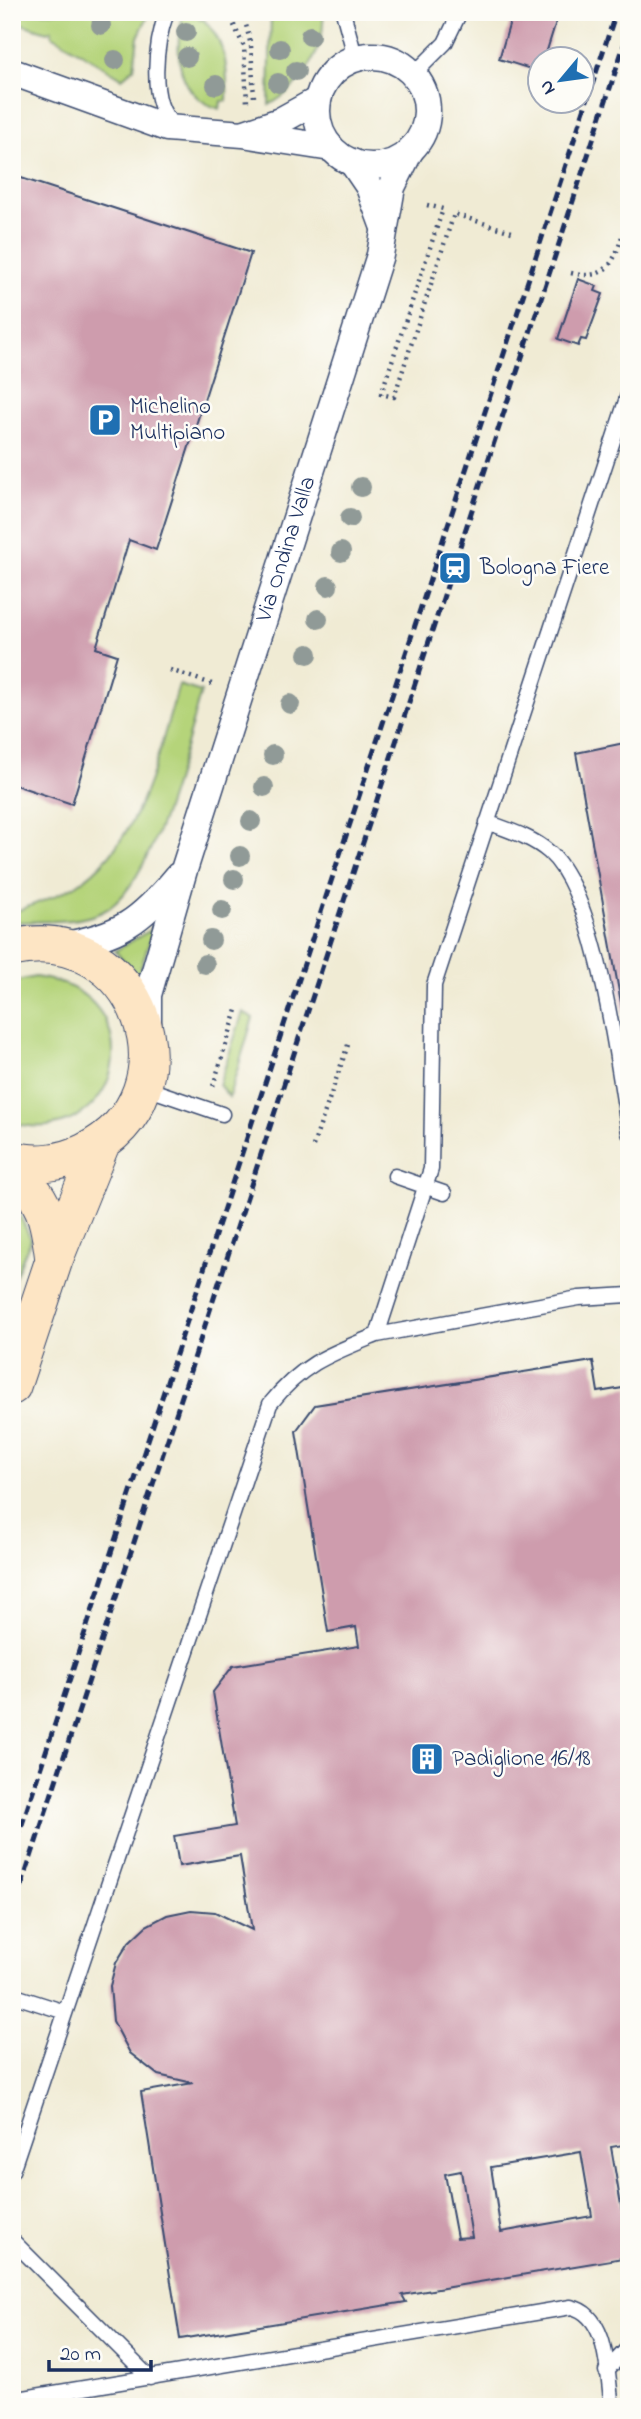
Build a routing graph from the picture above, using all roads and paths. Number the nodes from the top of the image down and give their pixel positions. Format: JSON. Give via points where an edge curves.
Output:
{"nodes":[{"id":1,"x":167,"y":12,"type":"edge"},
{"id":2,"x":243,"y":12,"type":"edge"},
{"id":3,"x":343,"y":12,"type":"edge"},
{"id":4,"x":460,"y":12,"type":"edge"},
{"id":5,"x":229,"y":13,"type":"edge"},
{"id":6,"x":352,"y":59,"type":"junction"},
{"id":7,"x":12,"y":72,"type":"edge"},
{"id":8,"x":413,"y":75,"type":"junction"},
{"id":9,"x":318,"y":100,"type":"junction"},
{"id":10,"x":255,"y":109,"type":"dead end"},
{"id":11,"x":245,"y":122,"type":"junction"},
{"id":12,"x":181,"y":130,"type":"junction"},
{"id":13,"x":411,"y":149,"type":"junction"},
{"id":14,"x":342,"y":155,"type":"junction"},
{"id":15,"x":427,"y":205,"type":"dead end"},
{"id":16,"x":629,"y":213,"type":"edge"},
{"id":17,"x":384,"y":226,"type":"junction"},
{"id":18,"x":515,"y":233,"type":"dead end"},
{"id":19,"x":572,"y":273,"type":"dead end"},
{"id":20,"x":629,"y":392,"type":"edge"},
{"id":21,"x":170,"y":670,"type":"dead end"},
{"id":22,"x":212,"y":684,"type":"dead end"},
{"id":23,"x":487,"y":822,"type":"junction"},
{"id":24,"x":184,"y":870,"type":"junction"},
{"id":25,"x":61,"y":946,"type":"junction"},
{"id":26,"x":12,"y":948,"type":"edge"},
{"id":27,"x":237,"y":1010,"type":"dead end"},
{"id":28,"x":148,"y":1037,"type":"junction"},
{"id":29,"x":349,"y":1042,"type":"dead end"},
{"id":30,"x":215,"y":1079,"type":"dead end"},
{"id":31,"x":144,"y":1087,"type":"junction"},
{"id":32,"x":222,"y":1114,"type":"dead end"},
{"id":33,"x":629,"y":1133,"type":"edge"},
{"id":34,"x":101,"y":1144,"type":"junction"},
{"id":35,"x":313,"y":1146,"type":"dead end"},
{"id":36,"x":12,"y":1159,"type":"edge"},
{"id":37,"x":12,"y":1169,"type":"edge"},
{"id":38,"x":396,"y":1176,"type":"dead end"},
{"id":39,"x":426,"y":1187,"type":"junction"},
{"id":40,"x":444,"y":1193,"type":"dead end"},
{"id":41,"x":54,"y":1260,"type":"junction"},
{"id":42,"x":629,"y":1295,"type":"edge"},
{"id":43,"x":377,"y":1335,"type":"junction"},
{"id":44,"x":12,"y":1386,"type":"edge"},
{"id":45,"x":12,"y":1994,"type":"edge"},
{"id":46,"x":65,"y":2012,"type":"junction"},
{"id":47,"x":12,"y":2171,"type":"edge"},
{"id":48,"x":12,"y":2240,"type":"edge"},
{"id":49,"x":629,"y":2347,"type":"edge"},
{"id":50,"x":606,"y":2371,"type":"junction"},
{"id":51,"x":150,"y":2378,"type":"junction"},
{"id":52,"x":12,"y":2400,"type":"edge"},
{"id":53,"x":612,"y":2407,"type":"edge"}],
"edges":[{"from":1,"to":12,"type":"lane","via":[[159,36],[159,96],[162,110]]},
{"from":2,"to":10,"type":"path","via":[[251,46]]},
{"from":3,"to":6,"type":"lane"},
{"from":4,"to":8,"type":"lane","via":[[445,43]]},
{"from":5,"to":11,"type":"path","via":[[244,47]]},
{"from":6,"to":8,"type":"street","via":[[385,57]]},
{"from":6,"to":9,"type":"street","via":[[328,77]]},
{"from":7,"to":12,"type":"street","via":[[135,118]]},
{"from":8,"to":13,"type":"street","via":[[423,90],[427,115]]},
{"from":9,"to":11,"type":"street","via":[[280,121]]},
{"from":9,"to":14,"type":"street","via":[[319,125]]},
{"from":11,"to":12,"type":"street"},
{"from":11,"to":14,"type":"street"},
{"from":13,"to":14,"type":"street","via":[[377,166]]},
{"from":13,"to":17,"type":"street","name":"Via Ondina Valla","via":[[393,187]]},
{"from":14,"to":17,"type":"street","via":[[369,187]]},
{"from":15,"to":18,"type":"path","via":[[443,209],[380,394],[394,397],[453,214]]},
{"from":16,"to":19,"type":"path","via":[[605,272],[590,278]]},
{"from":17,"to":24,"type":"street","name":"Via Ondina Valla","via":[[380,255]]},
{"from":20,"to":23,"type":"lane"},
{"from":21,"to":22,"type":"path"},
{"from":23,"to":33,"type":"lane","via":[[529,838],[550,852],[570,876],[605,993]]},
{"from":23,"to":39,"type":"lane","via":[[434,985],[431,1169]]},
{"from":24,"to":25,"type":"street","name":"Via Ondina Valla","via":[[134,923],[99,939]]},
{"from":24,"to":28,"type":"street","name":"Via Ondina Valla","via":[[148,995]]},
{"from":25,"to":26,"type":"street"},
{"from":25,"to":28,"type":"street","via":[[92,958],[118,978],[138,1005]]},
{"from":27,"to":30,"type":"path"},
{"from":28,"to":31,"type":"street"},
{"from":29,"to":35,"type":"path"},
{"from":31,"to":32,"type":"lane"},
{"from":31,"to":34,"type":"street","via":[[127,1119]]},
{"from":34,"to":36,"type":"street","via":[[75,1157],[46,1163]]},
{"from":34,"to":41,"type":"street"},
{"from":37,"to":41,"type":"street","via":[[32,1186],[49,1218]]},
{"from":38,"to":39,"type":"lane"},
{"from":39,"to":40,"type":"lane"},
{"from":39,"to":43,"type":"lane"},
{"from":41,"to":44,"type":"street"},
{"from":42,"to":43,"type":"lane","via":[[579,1298]]},
{"from":43,"to":46,"type":"lane","via":[[317,1360],[297,1373],[270,1404]]},
{"from":45,"to":46,"type":"lane"},
{"from":46,"to":47,"type":"lane"},
{"from":48,"to":51,"type":"lane"},
{"from":49,"to":50,"type":"lane"},
{"from":50,"to":51,"type":"lane","via":[[597,2325],[584,2310],[571,2307]]},
{"from":50,"to":53,"type":"lane"},
{"from":51,"to":52,"type":"lane"}]}
